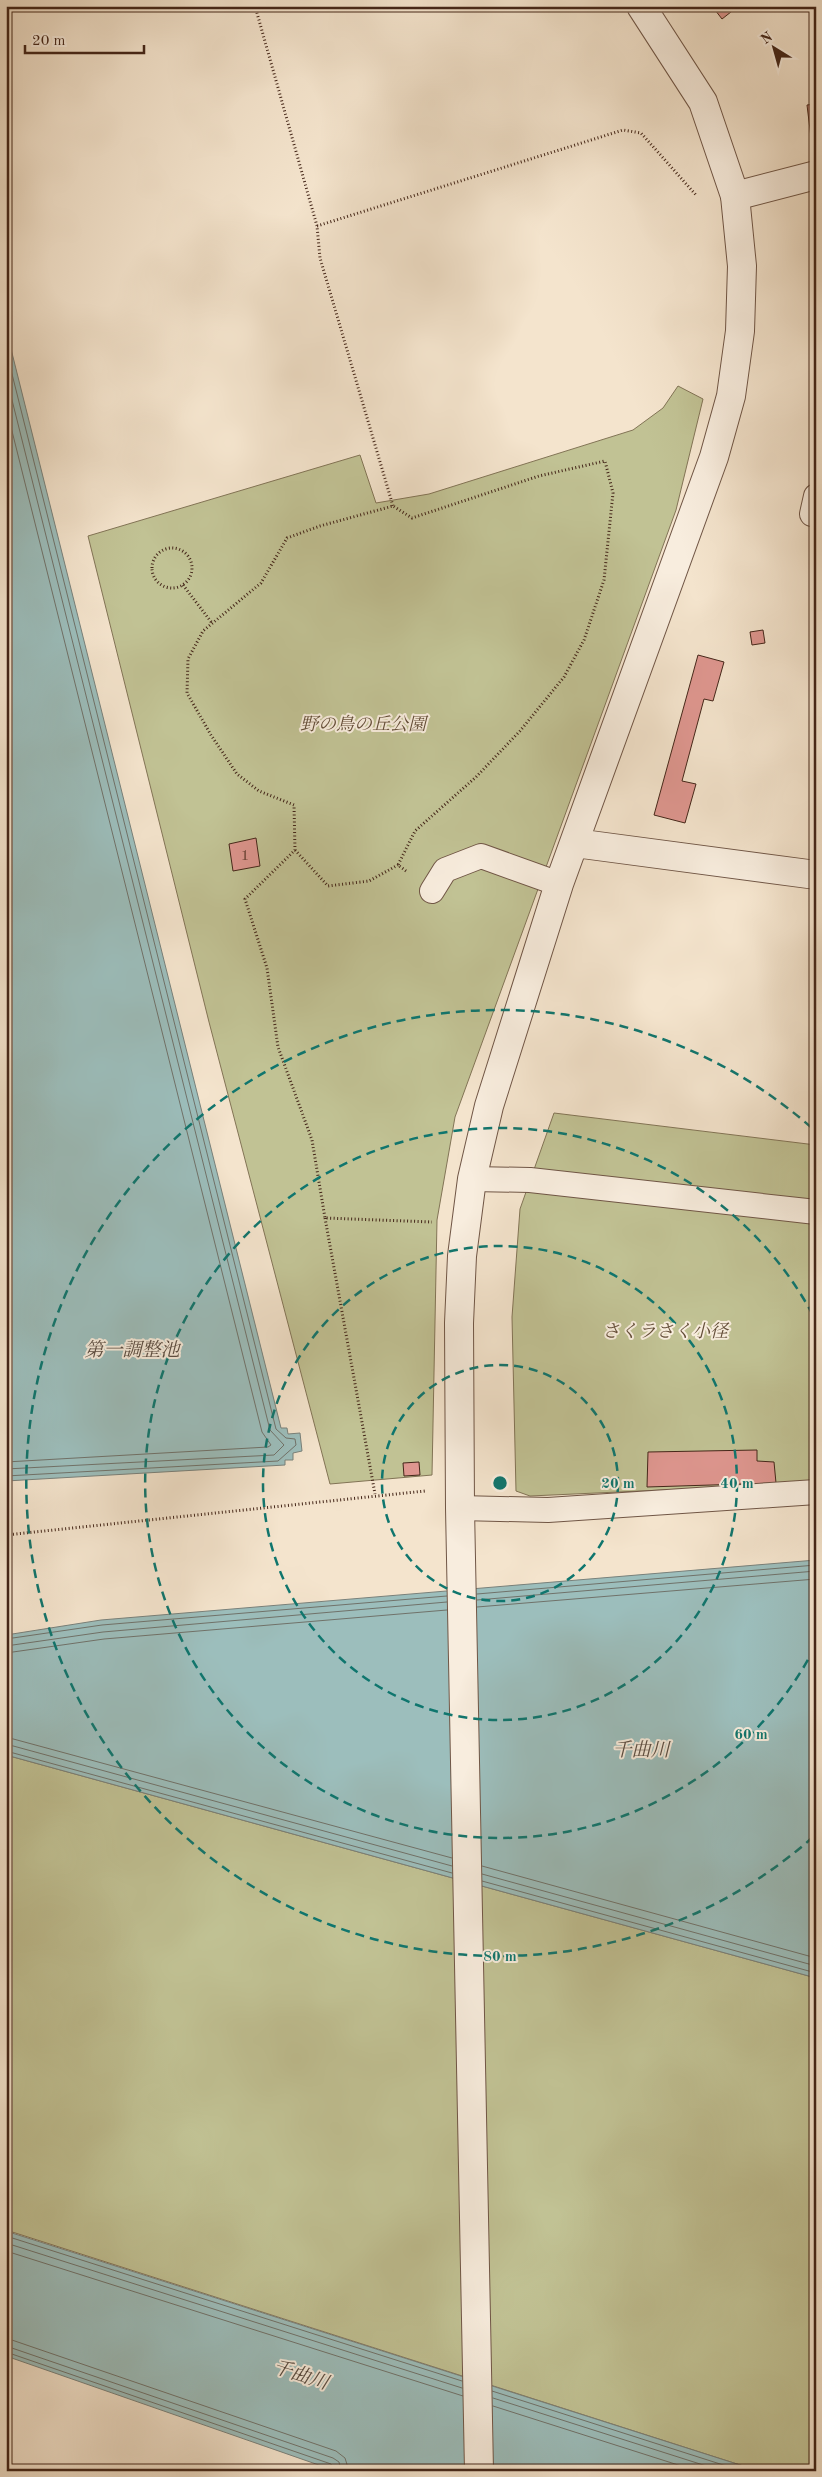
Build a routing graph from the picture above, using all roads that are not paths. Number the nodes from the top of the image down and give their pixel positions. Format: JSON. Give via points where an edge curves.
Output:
{"nodes":[{"id":1,"x":641,"y":6,"type":"edge"},
{"id":2,"x":816,"y":175,"type":"edge"},
{"id":3,"x":735,"y":196,"type":"junction"},
{"id":4,"x":575,"y":843,"type":"junction"},
{"id":5,"x":816,"y":875,"type":"edge"},
{"id":6,"x":559,"y":884,"type":"junction"},
{"id":7,"x":432,"y":891,"type":"road end"},
{"id":8,"x":472,"y":1179,"type":"junction"},
{"id":9,"x":816,"y":1212,"type":"edge"},
{"id":10,"x":816,"y":1492,"type":"edge"},
{"id":11,"x":461,"y":1509,"type":"junction"},
{"id":12,"x":479,"y":2471,"type":"edge"}],
"edges":[{"from":1,"to":3,"type":"street","via":[[703,102]]},
{"from":2,"to":3,"type":"street"},
{"from":3,"to":4,"type":"street","via":[[742,266],[740,330],[731,396],[693,520]]},
{"from":4,"to":5,"type":"street"},
{"from":4,"to":6,"type":"street"},
{"from":6,"to":7,"type":"lane","via":[[481,856],[445,870]]},
{"from":6,"to":8,"type":"street","via":[[489,1106]]},
{"from":8,"to":9,"type":"lane","via":[[530,1180]]},
{"from":8,"to":11,"type":"street","via":[[462,1256],[459,1323]]},
{"from":10,"to":11,"type":"lane","via":[[548,1510]]},
{"from":11,"to":12,"type":"street"}]}
